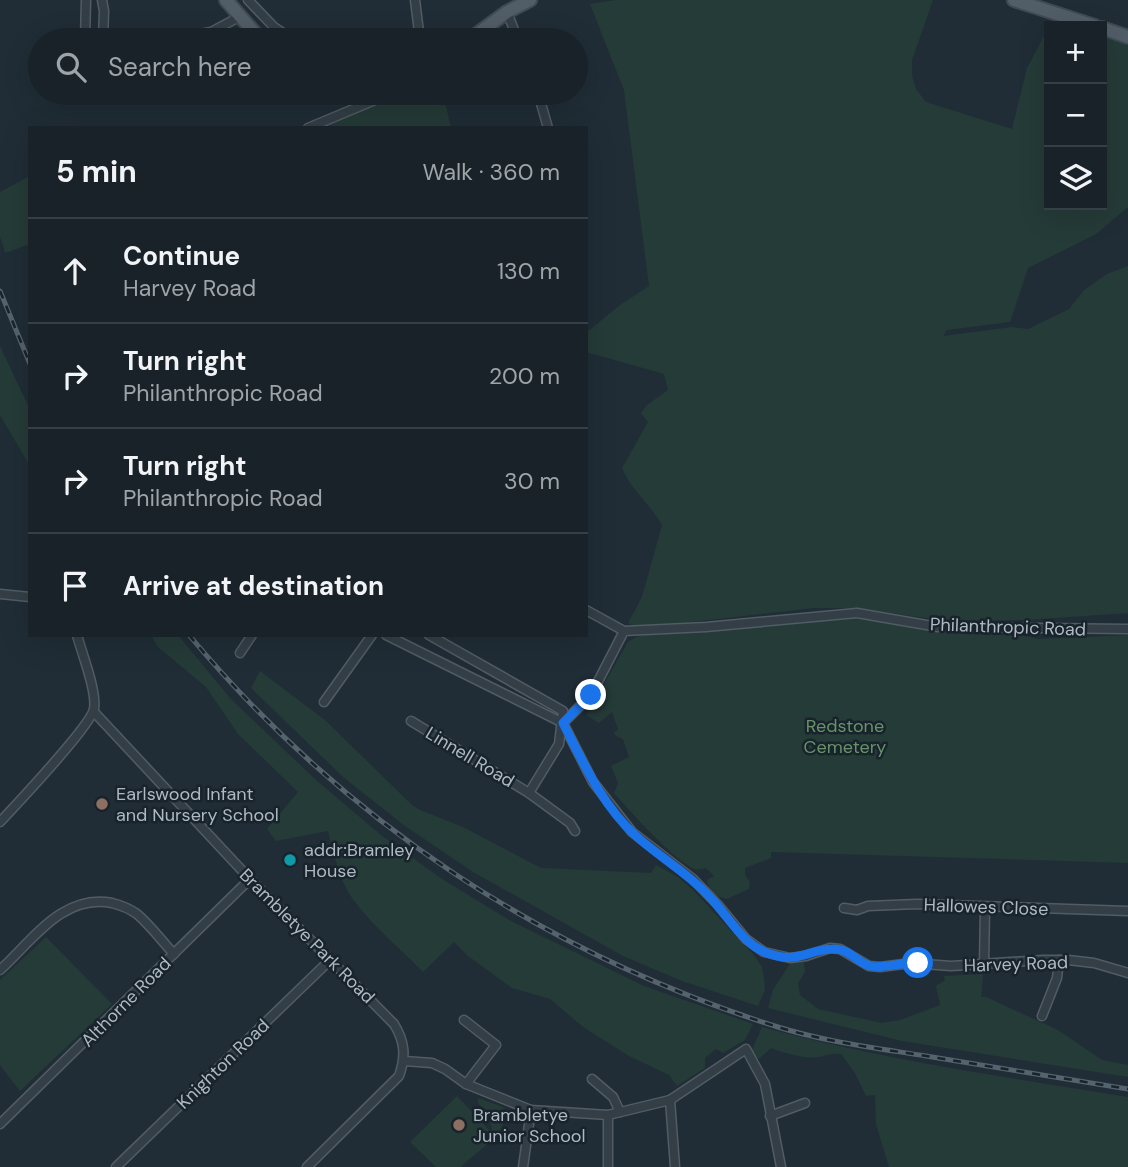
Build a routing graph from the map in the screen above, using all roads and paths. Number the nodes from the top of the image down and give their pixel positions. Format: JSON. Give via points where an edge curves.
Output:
{"nodes":[{"id":1,"x":86,"y":0,"type":"edge"},
{"id":2,"x":102,"y":0,"type":"edge"},
{"id":3,"x":226,"y":0,"type":"edge"},
{"id":4,"x":248,"y":0,"type":"edge"},
{"id":5,"x":415,"y":0,"type":"edge"},
{"id":6,"x":530,"y":0,"type":"edge"},
{"id":7,"x":1014,"y":0,"type":"edge"},
{"id":8,"x":507,"y":12,"type":"junction"},
{"id":9,"x":239,"y":17,"type":"junction"},
{"id":10,"x":1079,"y":21,"type":"edge"},
{"id":11,"x":85,"y":28,"type":"edge"},
{"id":12,"x":105,"y":28,"type":"edge"},
{"id":13,"x":218,"y":28,"type":"edge"},
{"id":14,"x":250,"y":28,"type":"edge"},
{"id":15,"x":276,"y":28,"type":"edge"},
{"id":16,"x":418,"y":28,"type":"edge"},
{"id":17,"x":485,"y":28,"type":"edge"},
{"id":18,"x":513,"y":28,"type":"edge"},
{"id":19,"x":1107,"y":30,"type":"edge"},
{"id":20,"x":1128,"y":37,"type":"edge"},
{"id":21,"x":360,"y":105,"type":"edge"},
{"id":22,"x":541,"y":105,"type":"edge"},
{"id":23,"x":313,"y":126,"type":"edge"},
{"id":24,"x":547,"y":126,"type":"edge"},
{"id":25,"x":0,"y":594,"type":"edge"},
{"id":26,"x":28,"y":597,"type":"edge"},
{"id":27,"x":588,"y":611,"type":"edge"},
{"id":28,"x":1128,"y":629,"type":"edge"},
{"id":29,"x":624,"y":631,"type":"junction"},
{"id":30,"x":78,"y":637,"type":"edge"},
{"id":31,"x":251,"y":637,"type":"edge"},
{"id":32,"x":371,"y":637,"type":"edge"},
{"id":33,"x":390,"y":637,"type":"edge"},
{"id":34,"x":433,"y":637,"type":"edge"},
{"id":35,"x":240,"y":653,"type":"dead end"},
{"id":36,"x":324,"y":702,"type":"dead end"},
{"id":37,"x":94,"y":712,"type":"junction"},
{"id":38,"x":411,"y":721,"type":"dead end"},
{"id":39,"x":563,"y":723,"type":"junction"},
{"id":40,"x":529,"y":793,"type":"junction"},
{"id":41,"x":0,"y":822,"type":"edge"},
{"id":42,"x":575,"y":831,"type":"dead end"},
{"id":43,"x":250,"y":879,"type":"junction"},
{"id":44,"x":985,"y":907,"type":"junction"},
{"id":45,"x":844,"y":908,"type":"dead end"},
{"id":46,"x":1128,"y":911,"type":"edge"},
{"id":47,"x":174,"y":954,"type":"junction"},
{"id":48,"x":330,"y":960,"type":"junction"},
{"id":49,"x":1059,"y":960,"type":"junction"},
{"id":50,"x":984,"y":965,"type":"junction"},
{"id":51,"x":0,"y":970,"type":"edge"},
{"id":52,"x":1128,"y":972,"type":"edge"},
{"id":53,"x":1042,"y":1016,"type":"dead end"},
{"id":54,"x":464,"y":1020,"type":"dead end"},
{"id":55,"x":404,"y":1061,"type":"junction"},
{"id":56,"x":592,"y":1079,"type":"dead end"},
{"id":57,"x":466,"y":1084,"type":"junction"},
{"id":58,"x":670,"y":1100,"type":"junction"},
{"id":59,"x":804,"y":1103,"type":"dead end"},
{"id":60,"x":531,"y":1110,"type":"junction"},
{"id":61,"x":620,"y":1112,"type":"junction"},
{"id":62,"x":608,"y":1115,"type":"junction"},
{"id":63,"x":771,"y":1116,"type":"junction"},
{"id":64,"x":0,"y":1124,"type":"edge"},
{"id":65,"x":116,"y":1167,"type":"edge"},
{"id":66,"x":307,"y":1167,"type":"edge"},
{"id":67,"x":523,"y":1167,"type":"edge"},
{"id":68,"x":608,"y":1167,"type":"edge"},
{"id":69,"x":675,"y":1167,"type":"edge"},
{"id":70,"x":782,"y":1167,"type":"edge"}],
"edges":[{"from":1,"to":11,"type":"street"},
{"from":2,"to":12,"type":"street"},
{"from":3,"to":9,"type":"main road"},
{"from":4,"to":15,"type":"street"},
{"from":5,"to":16,"type":"street"},
{"from":6,"to":8,"type":"main road"},
{"from":7,"to":10,"type":"main road"},
{"from":8,"to":17,"type":"main road"},
{"from":8,"to":18,"type":"street"},
{"from":9,"to":13,"type":"street"},
{"from":9,"to":14,"type":"main road"},
{"from":19,"to":20,"type":"main road"},
{"from":21,"to":23,"type":"street"},
{"from":22,"to":24,"type":"street"},
{"from":25,"to":26,"type":"street"},
{"from":27,"to":29,"type":"street"},
{"from":28,"to":29,"type":"street","name":"Philanthropic Road","via":[[938,627],[857,613]]},
{"from":29,"to":39,"type":"street","via":[[591,695]]},
{"from":30,"to":37,"type":"street"},
{"from":31,"to":35,"type":"street"},
{"from":32,"to":36,"type":"street"},
{"from":33,"to":39,"type":"street"},
{"from":34,"to":39,"type":"street","via":[[563,711]]},
{"from":37,"to":41,"type":"street"},
{"from":37,"to":43,"type":"street","name":"Brambletye Park Road"},
{"from":38,"to":40,"type":"street","name":"Linnell Road"},
{"from":39,"to":40,"type":"street","name":"Linnell Road","via":[[559,744]]},
{"from":39,"to":50,"type":"street","name":"Harvey Road","via":[[593,782],[632,832],[693,879],[746,939],[764,952],[790,958],[830,948],[880,967],[895,963]]},
{"from":40,"to":42,"type":"street","name":"Linnell Road","via":[[570,822]]},
{"from":43,"to":47,"type":"street","name":"Althorne Road"},
{"from":43,"to":48,"type":"street","name":"Brambletye Park Road"},
{"from":44,"to":45,"type":"street","name":"Hallowes Close"},
{"from":44,"to":46,"type":"street","name":"Hallowes Close"},
{"from":44,"to":50,"type":"street"},
{"from":47,"to":51,"type":"street","via":[[135,913],[98,900],[74,905],[52,919]]},
{"from":47,"to":64,"type":"street","name":"Althorne Road"},
{"from":48,"to":55,"type":"street","name":"Brambletye Park Road","via":[[394,1024],[404,1045]]},
{"from":48,"to":65,"type":"street","name":"Knighton Road"},
{"from":49,"to":50,"type":"street","name":"Harvey Road"},
{"from":49,"to":52,"type":"street","name":"Harvey Road"},
{"from":49,"to":53,"type":"street"},
{"from":54,"to":57,"type":"street","via":[[496,1045]]},
{"from":55,"to":57,"type":"street","via":[[432,1063]]},
{"from":55,"to":66,"type":"street","via":[[389,1087]]},
{"from":56,"to":61,"type":"street","via":[[614,1097]]},
{"from":57,"to":60,"type":"street"},
{"from":58,"to":61,"type":"street"},
{"from":58,"to":63,"type":"street","via":[[746,1049],[765,1084]]},
{"from":58,"to":69,"type":"street"},
{"from":59,"to":63,"type":"street"},
{"from":60,"to":62,"type":"street"},
{"from":60,"to":67,"type":"street"},
{"from":61,"to":62,"type":"street"},
{"from":62,"to":68,"type":"street"},
{"from":63,"to":70,"type":"street"}]}
